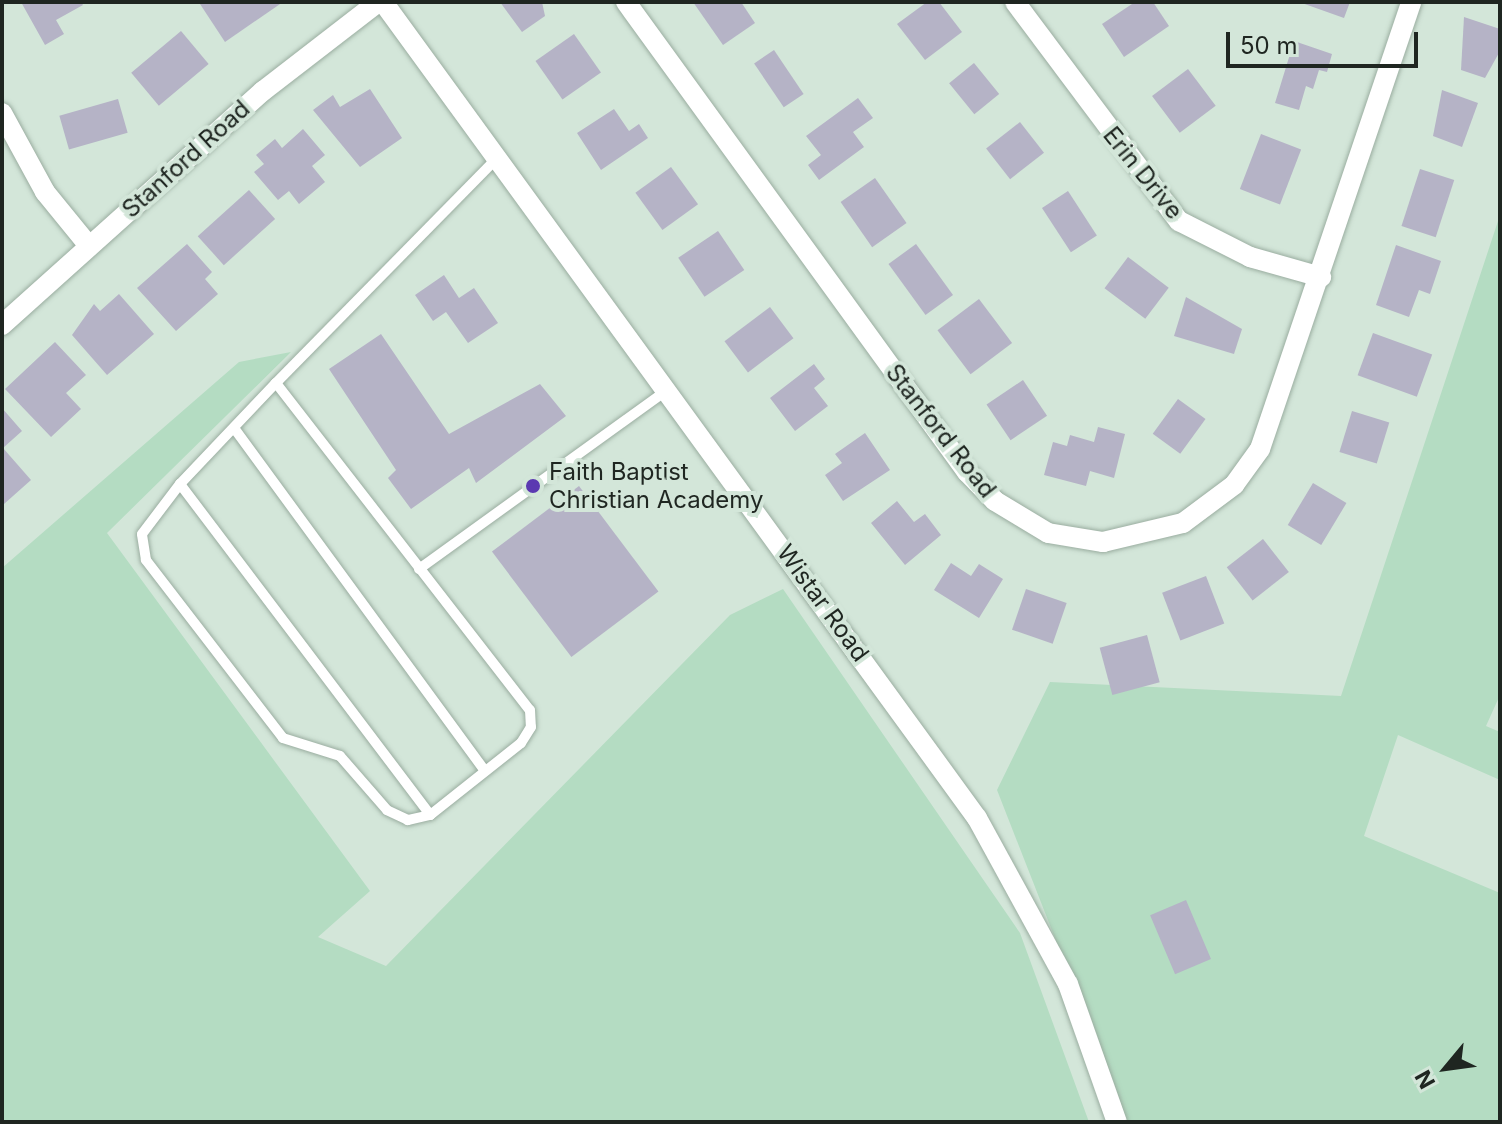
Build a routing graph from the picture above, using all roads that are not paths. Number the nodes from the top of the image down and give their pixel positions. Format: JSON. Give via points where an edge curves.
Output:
{"nodes":[{"id":1,"x":380,"y":2,"type":"edge"},
{"id":2,"x":626,"y":2,"type":"edge"},
{"id":3,"x":1015,"y":2,"type":"edge"},
{"id":4,"x":1411,"y":2,"type":"edge"},
{"id":5,"x":2,"y":113,"type":"edge"},
{"id":6,"x":497,"y":158,"type":"junction"},
{"id":7,"x":89,"y":246,"type":"junction"},
{"id":8,"x":1321,"y":277,"type":"junction"},
{"id":9,"x":2,"y":325,"type":"edge"},
{"id":10,"x":276,"y":383,"type":"junction"},
{"id":11,"x":667,"y":390,"type":"junction"},
{"id":12,"x":234,"y":428,"type":"junction"},
{"id":13,"x":180,"y":484,"type":"junction"},
{"id":14,"x":419,"y":569,"type":"junction"},
{"id":15,"x":485,"y":771,"type":"junction"},
{"id":16,"x":430,"y":815,"type":"junction"},
{"id":17,"x":1117,"y":1122,"type":"edge"}],
"edges":[{"from":1,"to":6,"type":"street","name":"Wistar Road"},
{"from":1,"to":7,"type":"street","name":"Stanford Road","via":[[285,72]]},
{"from":2,"to":8,"type":"street","name":"Stanford Road","via":[[967,472],[1003,507],[1048,533],[1085,541],[1139,537],[1183,523],[1234,485],[1278,411]]},
{"from":3,"to":8,"type":"street","name":"Erin Drive","via":[[1179,221],[1250,257]]},
{"from":4,"to":8,"type":"street","name":"Stanford Road"},
{"from":5,"to":7,"type":"street","via":[[45,192]]},
{"from":6,"to":10,"type":"lane"},
{"from":6,"to":11,"type":"street","name":"Wistar Road"},
{"from":7,"to":9,"type":"street","name":"Stanford Road"},
{"from":10,"to":12,"type":"lane"},
{"from":10,"to":14,"type":"lane"},
{"from":11,"to":14,"type":"lane"},
{"from":11,"to":17,"type":"street","name":"Wistar Road","via":[[1001,856],[1068,984]]},
{"from":12,"to":13,"type":"lane"},
{"from":12,"to":15,"type":"lane"},
{"from":13,"to":16,"type":"lane"},
{"from":13,"to":16,"type":"lane","via":[[142,534],[146,560],[283,738],[340,756],[387,810],[408,820]]},
{"from":14,"to":15,"type":"lane","via":[[530,710],[531,727],[521,743]]},
{"from":15,"to":16,"type":"lane"}]}
